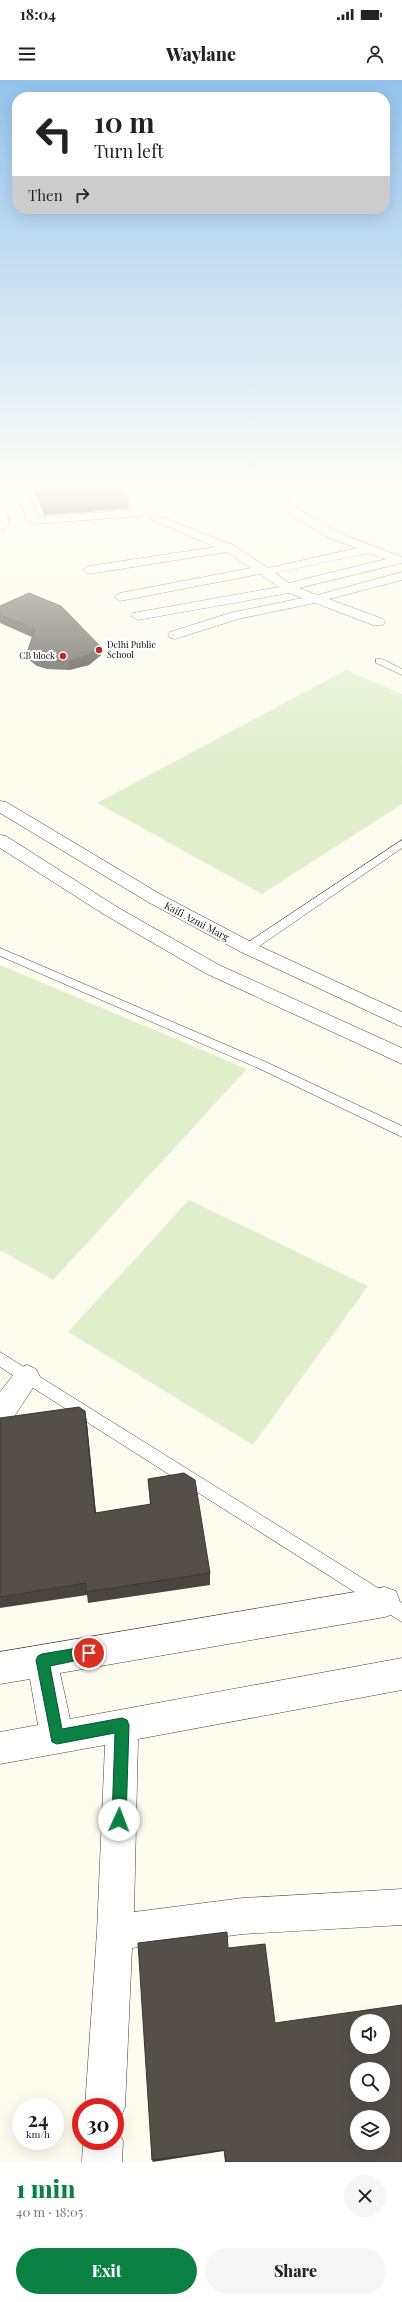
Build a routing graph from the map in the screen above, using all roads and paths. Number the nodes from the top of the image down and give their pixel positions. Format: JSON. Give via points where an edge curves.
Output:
{"nodes":[{"id":1,"x":186,"y":585,"type":"edge"},
{"id":2,"x":285,"y":585,"type":"edge"},
{"id":3,"x":300,"y":585,"type":"edge"},
{"id":4,"x":368,"y":585,"type":"edge"},
{"id":5,"x":289,"y":588,"type":"junction"},
{"id":6,"x":120,"y":597,"type":"dead end"},
{"id":7,"x":316,"y":599,"type":"junction"},
{"id":8,"x":138,"y":616,"type":"dead end"},
{"id":9,"x":378,"y":622,"type":"dead end"},
{"id":10,"x":175,"y":635,"type":"dead end"},
{"id":11,"x":379,"y":661,"type":"dead end"},
{"id":12,"x":402,"y":672,"type":"edge"},
{"id":13,"x":0,"y":806,"type":"edge"},
{"id":14,"x":0,"y":840,"type":"edge"},
{"id":15,"x":402,"y":843,"type":"edge"},
{"id":16,"x":248,"y":948,"type":"junction"},
{"id":17,"x":0,"y":952,"type":"edge"},
{"id":18,"x":402,"y":1020,"type":"edge"},
{"id":19,"x":402,"y":1058,"type":"edge"},
{"id":20,"x":402,"y":1132,"type":"edge"},
{"id":21,"x":0,"y":1360,"type":"edge"},
{"id":22,"x":27,"y":1377,"type":"junction"},
{"id":23,"x":0,"y":1414,"type":"edge"},
{"id":24,"x":393,"y":1608,"type":"edge"},
{"id":25,"x":42,"y":1660,"type":"junction"},
{"id":26,"x":0,"y":1668,"type":"edge"},
{"id":27,"x":402,"y":1674,"type":"edge"},
{"id":28,"x":122,"y":1725,"type":"junction"},
{"id":29,"x":57,"y":1737,"type":"junction"},
{"id":30,"x":0,"y":1748,"type":"edge"},
{"id":31,"x":402,"y":1907,"type":"edge"},
{"id":32,"x":115,"y":1932,"type":"junction"},
{"id":33,"x":106,"y":2098,"type":"edge"},
{"id":34,"x":103,"y":2150,"type":"edge"},
{"id":35,"x":102,"y":2162,"type":"edge"}],
"edges":[{"from":1,"to":6,"type":"street"},
{"from":2,"to":5,"type":"street"},
{"from":3,"to":5,"type":"street"},
{"from":4,"to":7,"type":"street"},
{"from":5,"to":7,"type":"street"},
{"from":5,"to":8,"type":"street"},
{"from":7,"to":9,"type":"street"},
{"from":7,"to":10,"type":"street","via":[[235,616]]},
{"from":11,"to":12,"type":"lane"},
{"from":13,"to":16,"type":"street","name":"Kaifi Azmi Marg","via":[[154,898]]},
{"from":14,"to":19,"type":"street","via":[[111,911],[212,969]]},
{"from":15,"to":16,"type":"lane"},
{"from":16,"to":18,"type":"street","name":"Kaifi Azmi Marg"},
{"from":17,"to":20,"type":"lane","via":[[262,1065]]},
{"from":21,"to":22,"type":"lane"},
{"from":22,"to":23,"type":"street"},
{"from":22,"to":24,"type":"lane"},
{"from":24,"to":25,"type":"street"},
{"from":25,"to":26,"type":"street"},
{"from":25,"to":29,"type":"street"},
{"from":27,"to":28,"type":"street"},
{"from":28,"to":29,"type":"street"},
{"from":28,"to":32,"type":"street"},
{"from":29,"to":30,"type":"street"},
{"from":31,"to":32,"type":"street","via":[[244,1916]]},
{"from":32,"to":33,"type":"street"},
{"from":34,"to":35,"type":"street"}]}
